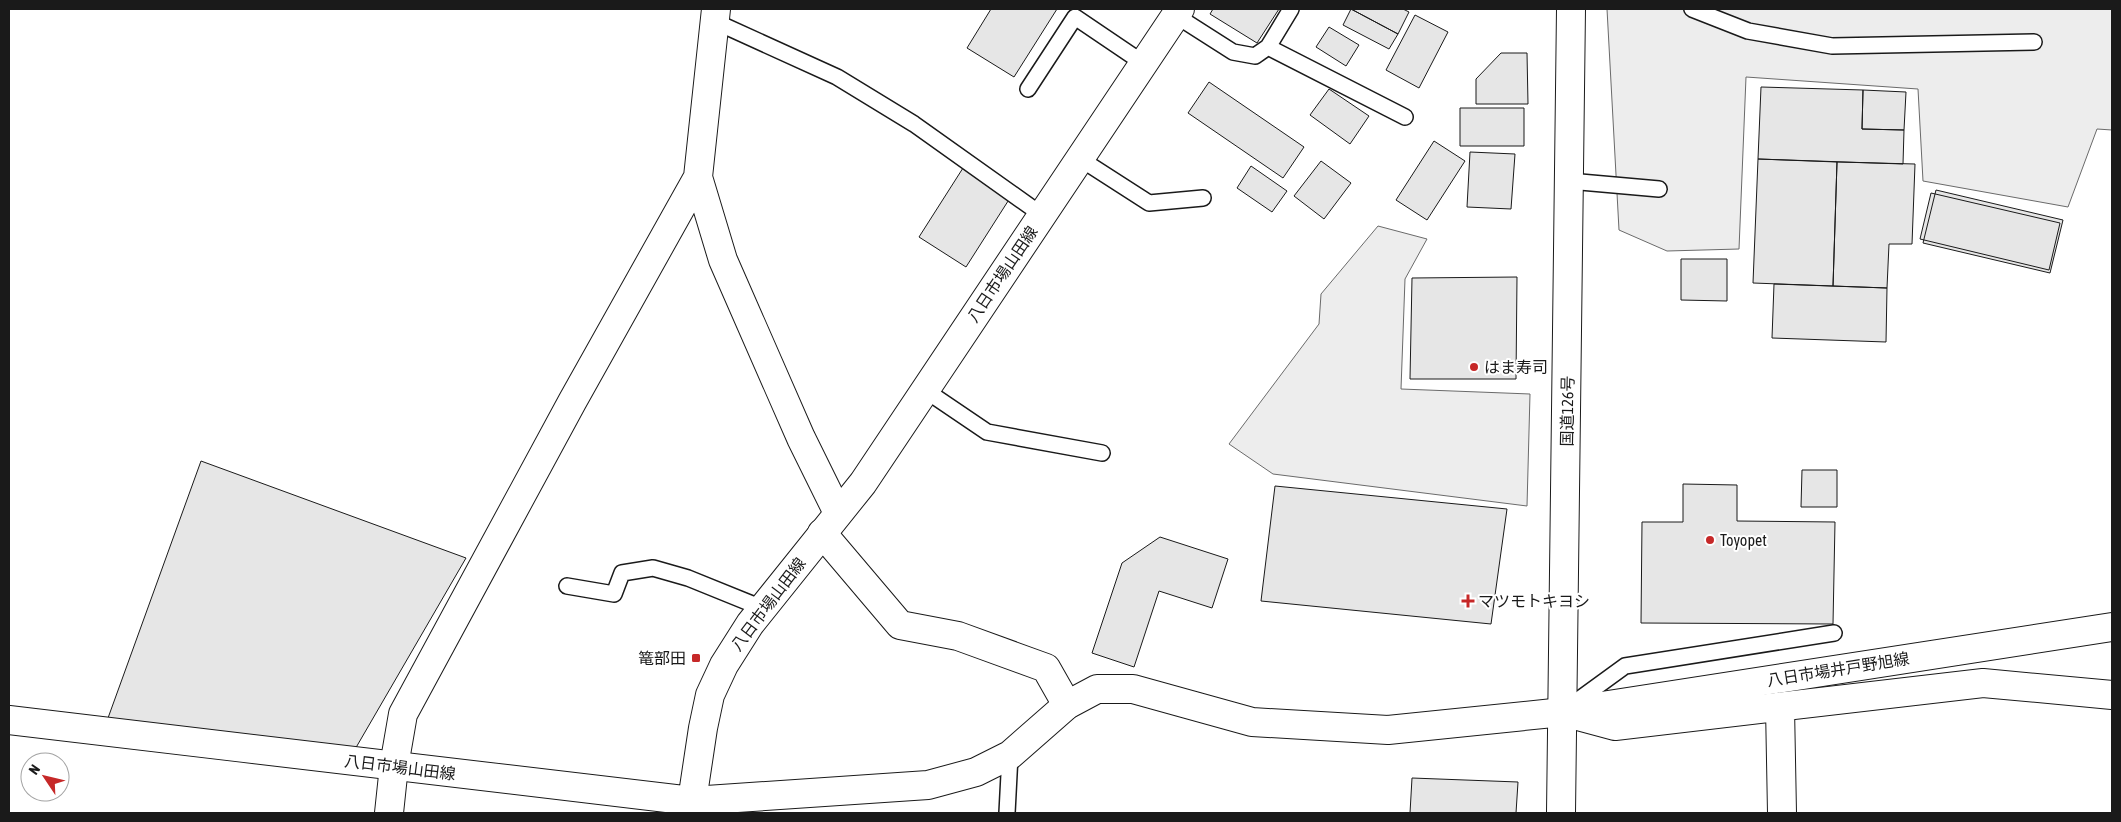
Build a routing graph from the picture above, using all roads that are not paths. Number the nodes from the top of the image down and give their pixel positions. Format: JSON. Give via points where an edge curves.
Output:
{"nodes":[{"id":1,"x":1291,"y":9,"type":"edge"},
{"id":2,"x":1571,"y":9,"type":"edge"},
{"id":3,"x":1692,"y":9,"type":"edge"},
{"id":4,"x":1178,"y":12,"type":"edge"},
{"id":5,"x":716,"y":15,"type":"edge"},
{"id":6,"x":2034,"y":42,"type":"dead end"},
{"id":7,"x":1268,"y":47,"type":"junction"},
{"id":8,"x":1143,"y":63,"type":"junction"},
{"id":9,"x":1028,"y":89,"type":"dead end"},
{"id":10,"x":1405,"y":118,"type":"dead end"},
{"id":11,"x":1079,"y":158,"type":"junction"},
{"id":12,"x":698,"y":177,"type":"junction"},
{"id":13,"x":1569,"y":181,"type":"junction"},
{"id":14,"x":1659,"y":188,"type":"dead end"},
{"id":15,"x":1203,"y":198,"type":"dead end"},
{"id":16,"x":1042,"y":215,"type":"junction"},
{"id":17,"x":925,"y":390,"type":"junction"},
{"id":18,"x":1102,"y":452,"type":"dead end"},
{"id":19,"x":830,"y":523,"type":"junction"},
{"id":20,"x":567,"y":586,"type":"dead end"},
{"id":21,"x":762,"y":608,"type":"junction"},
{"id":22,"x":2112,"y":627,"type":"edge"},
{"id":23,"x":1834,"y":633,"type":"dead end"},
{"id":24,"x":2112,"y":695,"type":"edge"},
{"id":25,"x":1067,"y":705,"type":"junction"},
{"id":26,"x":1780,"y":707,"type":"junction"},
{"id":27,"x":1563,"y":712,"type":"junction"},
{"id":28,"x":9,"y":720,"type":"edge"},
{"id":29,"x":1010,"y":755,"type":"junction"},
{"id":30,"x":394,"y":766,"type":"junction"},
{"id":31,"x":693,"y":807,"type":"edge"},
{"id":32,"x":389,"y":813,"type":"edge"},
{"id":33,"x":1007,"y":813,"type":"edge"},
{"id":34,"x":1561,"y":813,"type":"edge"},
{"id":35,"x":1782,"y":813,"type":"edge"}],
"edges":[{"from":1,"to":7,"type":"lane"},
{"from":2,"to":13,"type":"main road","name":"国道126号"},
{"from":3,"to":6,"type":"lane","via":[[1748,31],[1832,46]]},
{"from":4,"to":7,"type":"lane","via":[[1233,52],[1255,56]]},
{"from":4,"to":8,"type":"main road","name":"八日市場山田線"},
{"from":5,"to":12,"type":"main road"},
{"from":5,"to":16,"type":"lane","via":[[837,77],[914,124]]},
{"from":7,"to":10,"type":"lane"},
{"from":8,"to":9,"type":"lane","via":[[1075,18]]},
{"from":8,"to":11,"type":"main road","name":"八日市場山田線"},
{"from":11,"to":15,"type":"lane","via":[[1149,203]]},
{"from":11,"to":16,"type":"main road","name":"八日市場山田線"},
{"from":12,"to":19,"type":"main road","via":[[724,260],[801,438]]},
{"from":12,"to":30,"type":"main road","via":[[403,714]]},
{"from":13,"to":14,"type":"lane"},
{"from":13,"to":27,"type":"main road","name":"国道126号"},
{"from":16,"to":17,"type":"main road","name":"八日市場山田線"},
{"from":17,"to":18,"type":"lane","via":[[987,432]]},
{"from":17,"to":19,"type":"main road","name":"八日市場山田線","via":[[863,483]]},
{"from":19,"to":21,"type":"main road","name":"八日市場山田線"},
{"from":19,"to":25,"type":"main road","via":[[900,625],[958,636],[1046,668]]},
{"from":20,"to":21,"type":"lane","via":[[614,594],[622,573],[653,568],[688,578]]},
{"from":21,"to":31,"type":"main road","name":"八日市場山田線","via":[[724,665],[710,695]]},
{"from":22,"to":27,"type":"main road","name":"八日市場井戸野旭線"},
{"from":23,"to":27,"type":"lane","via":[[1625,666]]},
{"from":24,"to":26,"type":"main road","via":[[1983,683]]},
{"from":25,"to":27,"type":"main road","name":"八日市場井戸野旭線","via":[[1096,689],[1133,689],[1252,722],[1388,730]]},
{"from":25,"to":29,"type":"main road","name":"八日市場井戸野旭線"},
{"from":26,"to":27,"type":"main road","via":[[1615,726]]},
{"from":26,"to":35,"type":"main road"},
{"from":27,"to":34,"type":"main road","name":"国道126号"},
{"from":28,"to":30,"type":"main road","name":"八日市場山田線"},
{"from":29,"to":31,"type":"main road","name":"八日市場井戸野旭線","via":[[976,772],[928,785]]},
{"from":29,"to":33,"type":"lane"},
{"from":30,"to":31,"type":"main road","name":"八日市場山田線"},
{"from":30,"to":32,"type":"main road"}]}
